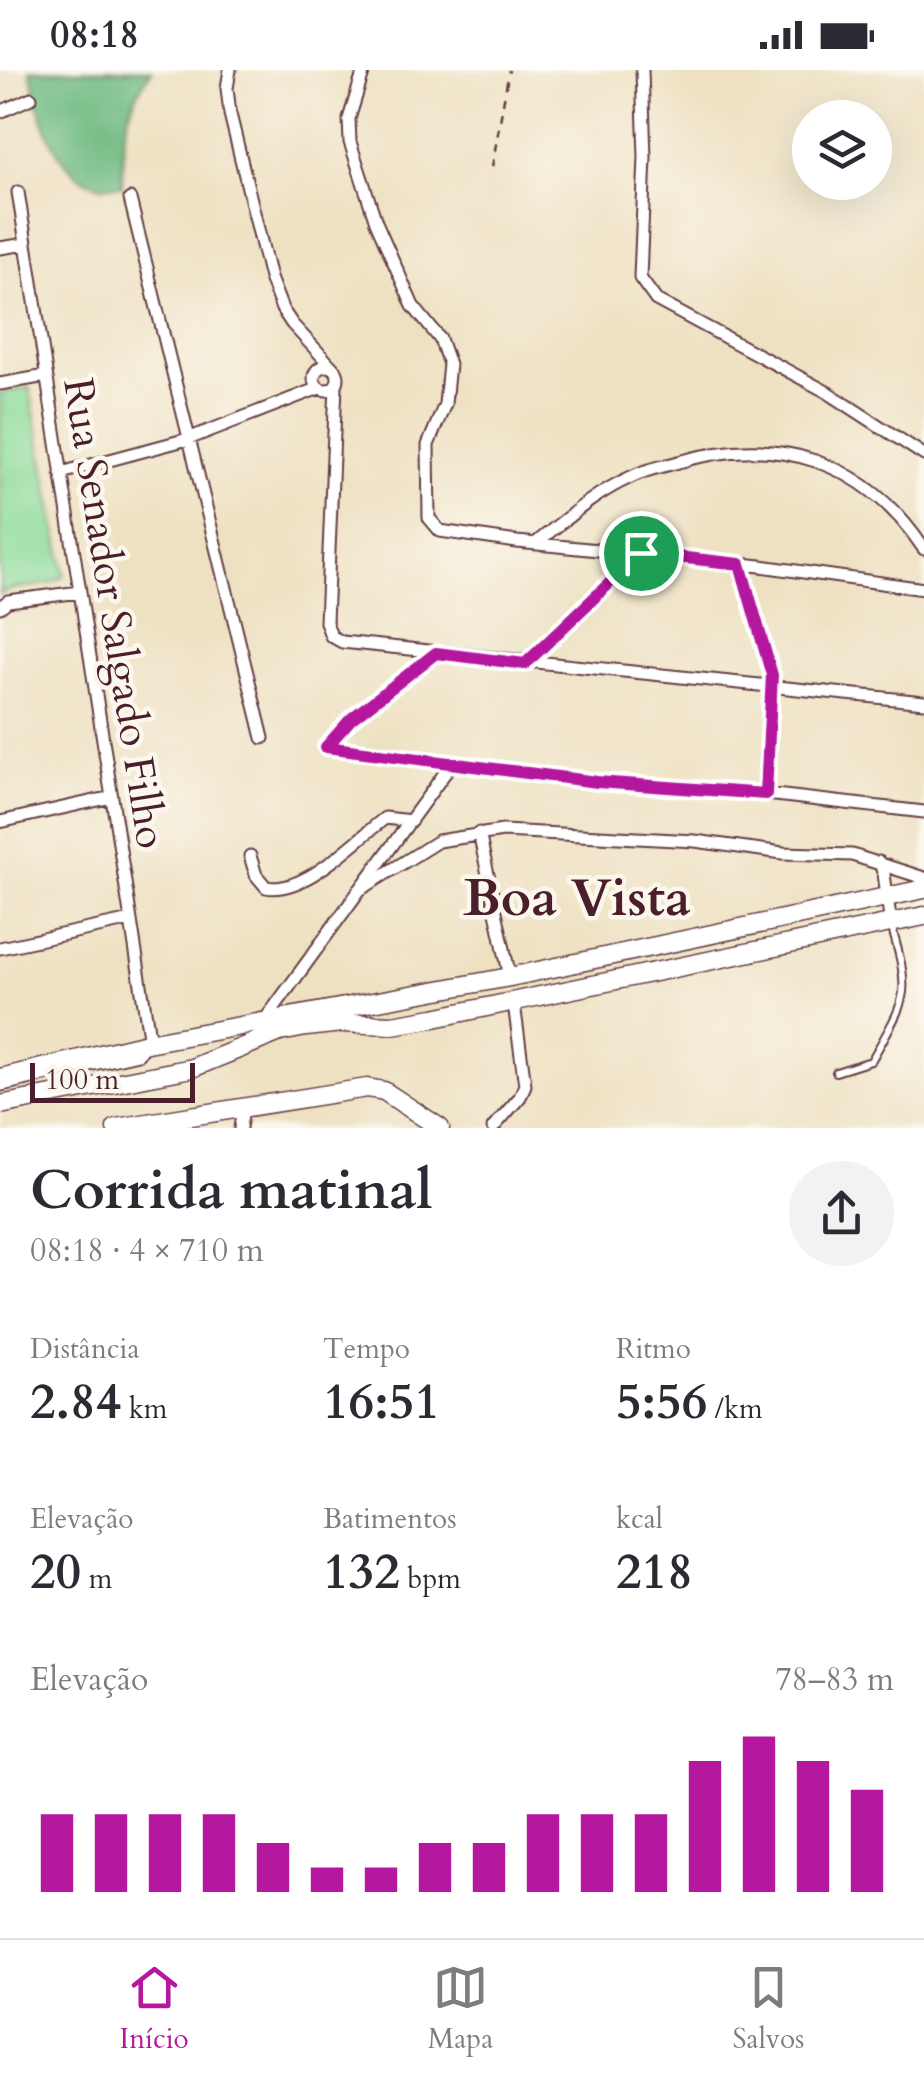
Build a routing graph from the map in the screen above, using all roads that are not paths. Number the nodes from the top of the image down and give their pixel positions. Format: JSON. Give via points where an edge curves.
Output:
{"nodes":[{"id":1,"x":230,"y":70,"type":"edge"},
{"id":2,"x":364,"y":70,"type":"edge"},
{"id":3,"x":642,"y":70,"type":"edge"},
{"id":4,"x":32,"y":98,"type":"dead end"},
{"id":5,"x":0,"y":112,"type":"edge"},
{"id":6,"x":18,"y":192,"type":"dead end"},
{"id":7,"x":130,"y":199,"type":"dead end"},
{"id":8,"x":26,"y":244,"type":"junction"},
{"id":9,"x":0,"y":248,"type":"edge"},
{"id":10,"x":314,"y":345,"type":"junction"},
{"id":11,"x":333,"y":368,"type":"junction"},
{"id":12,"x":316,"y":369,"type":"junction"},
{"id":13,"x":46,"y":376,"type":"junction"},
{"id":14,"x":0,"y":384,"type":"edge"},
{"id":15,"x":327,"y":388,"type":"junction"},
{"id":16,"x":188,"y":440,"type":"junction"},
{"id":17,"x":924,"y":456,"type":"edge"},
{"id":18,"x":61,"y":474,"type":"junction"},
{"id":19,"x":536,"y":543,"type":"junction"},
{"id":20,"x":924,"y":549,"type":"edge"},
{"id":21,"x":641,"y":553,"type":"junction"},
{"id":22,"x":740,"y":564,"type":"junction"},
{"id":23,"x":924,"y":589,"type":"edge"},
{"id":24,"x":80,"y":592,"type":"junction"},
{"id":25,"x":0,"y":606,"type":"edge"},
{"id":26,"x":436,"y":653,"type":"junction"},
{"id":27,"x":525,"y":664,"type":"junction"},
{"id":28,"x":772,"y":688,"type":"junction"},
{"id":29,"x":924,"y":702,"type":"edge"},
{"id":30,"x":263,"y":738,"type":"dead end"},
{"id":31,"x":450,"y":766,"type":"junction"},
{"id":32,"x":766,"y":794,"type":"junction"},
{"id":33,"x":112,"y":798,"type":"junction"},
{"id":34,"x":924,"y":812,"type":"edge"},
{"id":35,"x":0,"y":822,"type":"edge"},
{"id":36,"x":411,"y":822,"type":"junction"},
{"id":37,"x":479,"y":833,"type":"junction"},
{"id":38,"x":250,"y":856,"type":"dead end"},
{"id":39,"x":879,"y":862,"type":"junction"},
{"id":40,"x":924,"y":878,"type":"edge"},
{"id":41,"x":924,"y":890,"type":"edge"},
{"id":42,"x":358,"y":891,"type":"junction"},
{"id":43,"x":886,"y":898,"type":"junction"},
{"id":44,"x":924,"y":916,"type":"edge"},
{"id":45,"x":130,"y":920,"type":"junction"},
{"id":46,"x":891,"y":925,"type":"junction"},
{"id":47,"x":677,"y":941,"type":"junction"},
{"id":48,"x":0,"y":948,"type":"edge"},
{"id":49,"x":686,"y":967,"type":"junction"},
{"id":50,"x":510,"y":977,"type":"junction"},
{"id":51,"x":402,"y":996,"type":"junction"},
{"id":52,"x":278,"y":1003,"type":"junction"},
{"id":53,"x":514,"y":1004,"type":"junction"},
{"id":54,"x":296,"y":1015,"type":"junction"},
{"id":55,"x":265,"y":1020,"type":"junction"},
{"id":56,"x":407,"y":1023,"type":"junction"},
{"id":57,"x":148,"y":1043,"type":"junction"},
{"id":58,"x":213,"y":1058,"type":"junction"},
{"id":59,"x":192,"y":1068,"type":"junction"},
{"id":60,"x":836,"y":1072,"type":"dead end"},
{"id":61,"x":0,"y":1078,"type":"edge"},
{"id":62,"x":96,"y":1084,"type":"junction"},
{"id":63,"x":0,"y":1088,"type":"edge"},
{"id":64,"x":0,"y":1105,"type":"edge"},
{"id":65,"x":243,"y":1108,"type":"junction"},
{"id":66,"x":116,"y":1128,"type":"edge"},
{"id":67,"x":240,"y":1128,"type":"edge"},
{"id":68,"x":440,"y":1128,"type":"edge"},
{"id":69,"x":493,"y":1128,"type":"edge"}],
"edges":[{"from":1,"to":10,"type":"street","via":[[230,114],[270,278],[292,324]]},
{"from":2,"to":19,"type":"street","via":[[349,119],[350,142],[413,306],[440,339],[449,364],[445,404],[428,445],[429,518],[440,530]]},
{"from":3,"to":17,"type":"street","via":[[640,278],[656,300],[827,392]]},
{"from":4,"to":5,"type":"street"},
{"from":6,"to":8,"type":"street","name":"Rua Senador Salgado Filho"},
{"from":7,"to":16,"type":"street"},
{"from":8,"to":9,"type":"street"},
{"from":8,"to":13,"type":"street","name":"Rua Senador Salgado Filho"},
{"from":10,"to":11,"type":"street"},
{"from":10,"to":12,"type":"street"},
{"from":11,"to":12,"type":"street"},
{"from":11,"to":15,"type":"street","via":[[338,374]]},
{"from":12,"to":15,"type":"street","via":[[313,378]]},
{"from":13,"to":14,"type":"street"},
{"from":13,"to":18,"type":"street","name":"Rua Senador Salgado Filho"},
{"from":15,"to":16,"type":"street"},
{"from":15,"to":26,"type":"street","via":[[331,636]]},
{"from":16,"to":18,"type":"street"},
{"from":16,"to":30,"type":"street"},
{"from":18,"to":24,"type":"street","name":"Rua Senador Salgado Filho"},
{"from":19,"to":20,"type":"street","via":[[632,476],[705,453],[740,450],[834,465],[874,490]]},
{"from":19,"to":21,"type":"street"},
{"from":21,"to":22,"type":"street"},
{"from":21,"to":27,"type":"street"},
{"from":22,"to":23,"type":"street"},
{"from":22,"to":28,"type":"street"},
{"from":24,"to":25,"type":"street"},
{"from":24,"to":33,"type":"street","name":"Rua Senador Salgado Filho"},
{"from":26,"to":27,"type":"street"},
{"from":26,"to":31,"type":"street","via":[[351,719],[326,747]]},
{"from":27,"to":28,"type":"street"},
{"from":28,"to":29,"type":"street"},
{"from":28,"to":32,"type":"street"},
{"from":31,"to":32,"type":"street"},
{"from":31,"to":36,"type":"street"},
{"from":32,"to":34,"type":"street"},
{"from":33,"to":35,"type":"street"},
{"from":33,"to":45,"type":"street","name":"Rua Senador Salgado Filho"},
{"from":36,"to":38,"type":"street","via":[[385,818],[332,862],[286,888],[266,887]]},
{"from":36,"to":42,"type":"street"},
{"from":37,"to":39,"type":"street","via":[[678,840]]},
{"from":37,"to":42,"type":"street","via":[[438,841]]},
{"from":37,"to":50,"type":"street"},
{"from":39,"to":40,"type":"street"},
{"from":39,"to":43,"type":"street"},
{"from":41,"to":43,"type":"main road"},
{"from":42,"to":52,"type":"street"},
{"from":43,"to":46,"type":"street"},
{"from":43,"to":47,"type":"main road"},
{"from":44,"to":46,"type":"main road"},
{"from":45,"to":48,"type":"street"},
{"from":45,"to":57,"type":"street","name":"Rua Senador Salgado Filho"},
{"from":46,"to":49,"type":"main road"},
{"from":46,"to":60,"type":"lane","via":[[905,969],[904,1002],[871,1061]]},
{"from":47,"to":49,"type":"main road"},
{"from":47,"to":50,"type":"main road"},
{"from":49,"to":53,"type":"main road"},
{"from":50,"to":51,"type":"main road"},
{"from":51,"to":54,"type":"main road"},
{"from":51,"to":56,"type":"main road"},
{"from":52,"to":54,"type":"main road"},
{"from":52,"to":55,"type":"street"},
{"from":53,"to":56,"type":"main road"},
{"from":53,"to":69,"type":"street","via":[[525,1085]]},
{"from":54,"to":55,"type":"main road"},
{"from":55,"to":57,"type":"main road"},
{"from":55,"to":58,"type":"main road"},
{"from":56,"to":58,"type":"main road","via":[[306,1027]]},
{"from":57,"to":59,"type":"main road","via":[[166,1061]]},
{"from":57,"to":61,"type":"main road"},
{"from":57,"to":62,"type":"main road","via":[[150,1058],[141,1073]]},
{"from":57,"to":63,"type":"lane","via":[[140,1056]]},
{"from":58,"to":59,"type":"main road"},
{"from":59,"to":62,"type":"main road"},
{"from":62,"to":64,"type":"main road"},
{"from":65,"to":66,"type":"main road"},
{"from":65,"to":67,"type":"street"},
{"from":65,"to":68,"type":"main road","via":[[366,1088],[384,1091]]}]}
